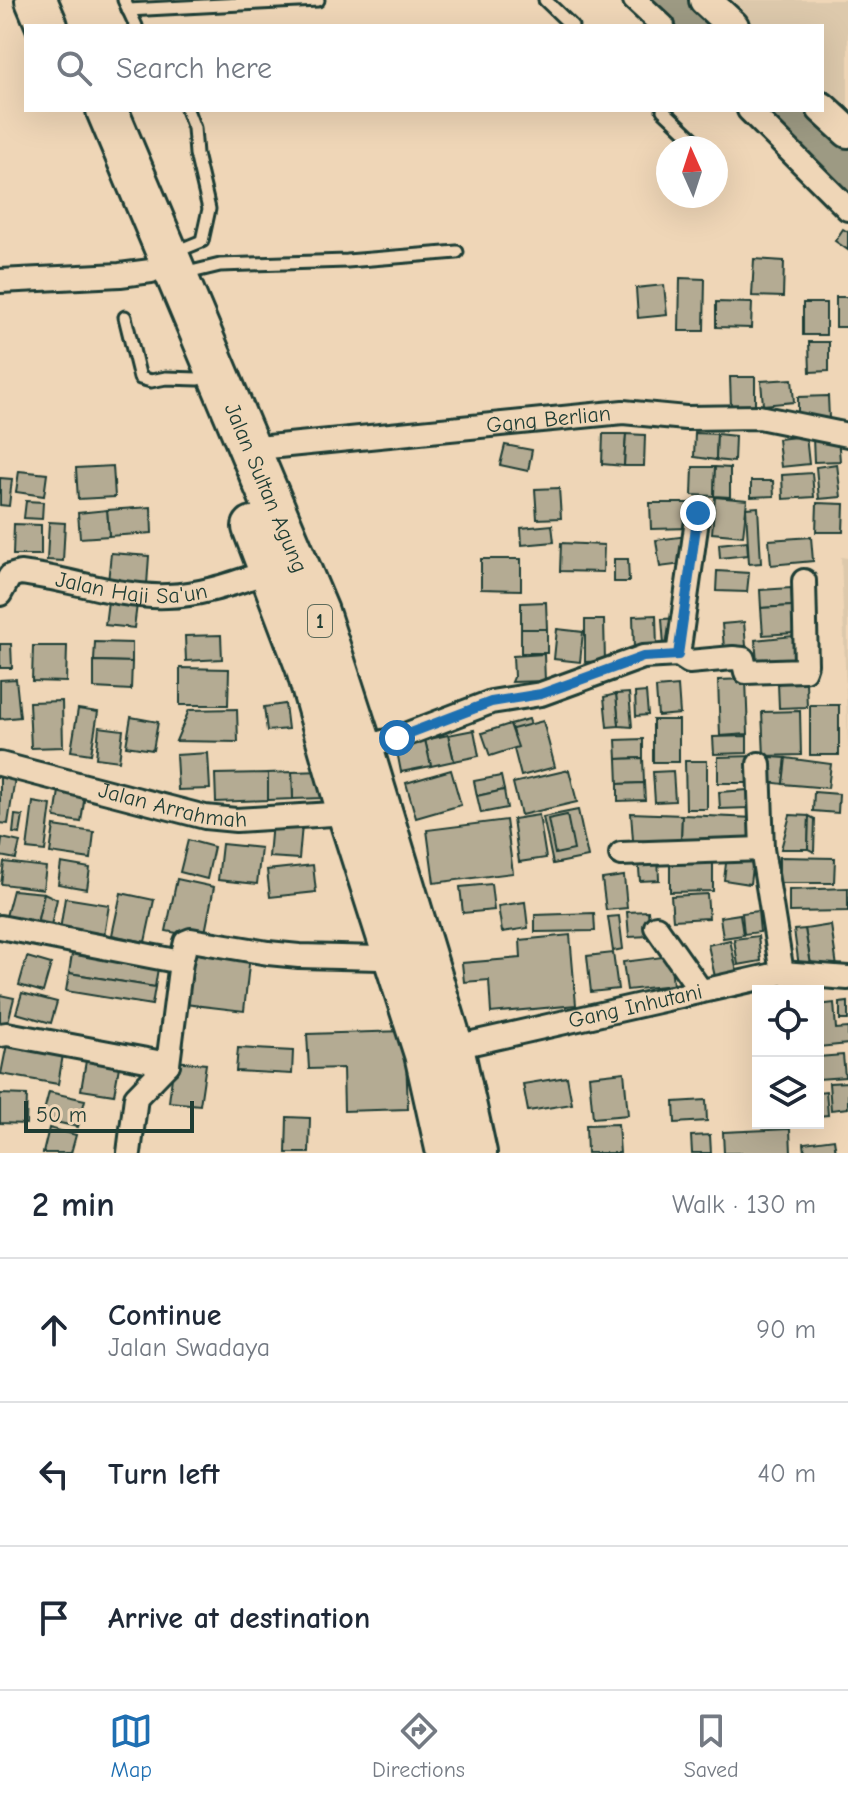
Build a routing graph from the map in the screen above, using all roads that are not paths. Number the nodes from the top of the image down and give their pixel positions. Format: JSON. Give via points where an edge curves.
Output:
{"nodes":[{"id":1,"x":36,"y":0,"type":"edge"},
{"id":2,"x":61,"y":0,"type":"edge"},
{"id":3,"x":318,"y":0,"type":"edge"},
{"id":4,"x":545,"y":0,"type":"edge"},
{"id":5,"x":635,"y":0,"type":"edge"},
{"id":6,"x":126,"y":5,"type":"edge"},
{"id":7,"x":46,"y":24,"type":"edge"},
{"id":8,"x":71,"y":24,"type":"edge"},
{"id":9,"x":135,"y":24,"type":"edge"},
{"id":10,"x":570,"y":24,"type":"edge"},
{"id":11,"x":661,"y":24,"type":"edge"},
{"id":12,"x":824,"y":110,"type":"edge"},
{"id":13,"x":84,"y":112,"type":"edge"},
{"id":14,"x":108,"y":112,"type":"edge"},
{"id":15,"x":188,"y":112,"type":"edge"},
{"id":16,"x":665,"y":112,"type":"edge"},
{"id":17,"x":751,"y":112,"type":"edge"},
{"id":18,"x":848,"y":132,"type":"edge"},
{"id":19,"x":690,"y":136,"type":"edge"},
{"id":20,"x":848,"y":209,"type":"edge"},
{"id":21,"x":457,"y":252,"type":"dead end"},
{"id":22,"x":165,"y":267,"type":"junction"},
{"id":23,"x":0,"y":281,"type":"edge"},
{"id":24,"x":125,"y":317,"type":"dead end"},
{"id":25,"x":198,"y":379,"type":"junction"},
{"id":26,"x":848,"y":435,"type":"edge"},
{"id":27,"x":248,"y":449,"type":"junction"},
{"id":28,"x":698,"y":513,"type":"dead end"},
{"id":29,"x":270,"y":571,"type":"junction"},
{"id":30,"x":804,"y":581,"type":"dead end"},
{"id":31,"x":0,"y":594,"type":"edge"},
{"id":32,"x":678,"y":655,"type":"junction"},
{"id":33,"x":362,"y":748,"type":"junction"},
{"id":34,"x":0,"y":764,"type":"edge"},
{"id":35,"x":759,"y":764,"type":"dead end"},
{"id":36,"x":348,"y":813,"type":"junction"},
{"id":37,"x":762,"y":849,"type":"junction"},
{"id":38,"x":621,"y":854,"type":"dead end"},
{"id":39,"x":0,"y":927,"type":"edge"},
{"id":40,"x":656,"y":927,"type":"dead end"},
{"id":41,"x":394,"y":956,"type":"junction"},
{"id":42,"x":181,"y":962,"type":"junction"},
{"id":43,"x":782,"y":973,"type":"junction"},
{"id":44,"x":848,"y":978,"type":"edge"},
{"id":45,"x":701,"y":991,"type":"junction"},
{"id":46,"x":0,"y":1035,"type":"edge"},
{"id":47,"x":439,"y":1051,"type":"junction"},
{"id":48,"x":168,"y":1064,"type":"junction"},
{"id":49,"x":129,"y":1153,"type":"edge"},
{"id":50,"x":447,"y":1153,"type":"edge"},
{"id":51,"x":476,"y":1153,"type":"edge"}],
"edges":[{"from":1,"to":7,"type":"highway"},
{"from":2,"to":8,"type":"highway"},
{"from":3,"to":6,"type":"lane"},
{"from":4,"to":10,"type":"lane"},
{"from":5,"to":11,"type":"street"},
{"from":6,"to":9,"type":"lane"},
{"from":12,"to":18,"type":"street"},
{"from":13,"to":22,"type":"highway","name":"Jalan Sultan Agung","number":"1"},
{"from":14,"to":22,"type":"highway","name":"Jalan Sultan Agung","number":"1"},
{"from":15,"to":22,"type":"lane","via":[[209,209],[202,241]]},
{"from":16,"to":19,"type":"lane"},
{"from":17,"to":20,"type":"street"},
{"from":21,"to":22,"type":"lane"},
{"from":22,"to":23,"type":"street","via":[[120,275]]},
{"from":22,"to":25,"type":"highway","name":"Jalan Sultan Agung","number":"1"},
{"from":22,"to":27,"type":"highway","name":"Jalan Sultan Agung","number":"1"},
{"from":24,"to":25,"type":"lane","via":[[140,378]]},
{"from":25,"to":29,"type":"highway","name":"Jalan Sultan Agung","number":"1"},
{"from":26,"to":27,"type":"street","name":"Gang Berlian","via":[[759,417],[623,412]]},
{"from":27,"to":33,"type":"highway","name":"Jalan Sultan Agung","number":"1","via":[[318,612]]},
{"from":28,"to":32,"type":"street"},
{"from":29,"to":31,"type":"street","name":"Jalan Haji Sa'un","via":[[170,596],[115,592],[20,573],[10,576]]},
{"from":29,"to":36,"type":"highway","name":"Jalan Sultan Agung","number":"1","via":[[306,666]]},
{"from":30,"to":32,"type":"street","via":[[805,670],[746,672],[743,659],[689,662]]},
{"from":32,"to":33,"type":"street","via":[[643,657],[541,694],[491,702]]},
{"from":33,"to":47,"type":"highway","name":"Jalan Sultan Agung","number":"1"},
{"from":34,"to":36,"type":"street","name":"Jalan Arrahmah","via":[[205,817],[245,820]]},
{"from":35,"to":37,"type":"street"},
{"from":36,"to":41,"type":"highway","name":"Jalan Sultan Agung","number":"1"},
{"from":37,"to":38,"type":"street"},
{"from":37,"to":43,"type":"street"},
{"from":39,"to":42,"type":"street"},
{"from":40,"to":45,"type":"street"},
{"from":41,"to":42,"type":"street","via":[[299,956],[191,940],[184,944]]},
{"from":41,"to":47,"type":"highway","name":"Jalan Sultan Agung","number":"1"},
{"from":42,"to":48,"type":"street"},
{"from":43,"to":44,"type":"street","name":"Gang Inhutani"},
{"from":43,"to":45,"type":"street","name":"Gang Inhutani"},
{"from":45,"to":47,"type":"street","name":"Gang Inhutani"},
{"from":46,"to":48,"type":"street"},
{"from":47,"to":50,"type":"highway","name":"Jalan Sultan Agung","number":"1"},
{"from":47,"to":51,"type":"highway","name":"Jalan Sultan Agung","number":"1"},
{"from":48,"to":49,"type":"street","via":[[136,1097]]}]}
